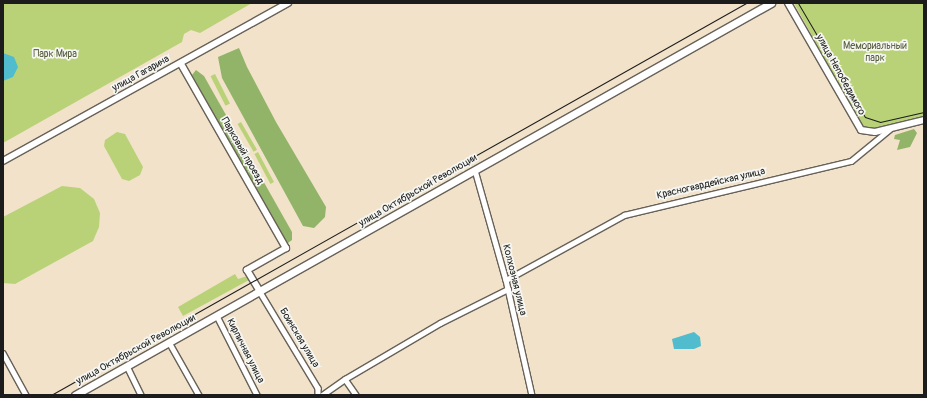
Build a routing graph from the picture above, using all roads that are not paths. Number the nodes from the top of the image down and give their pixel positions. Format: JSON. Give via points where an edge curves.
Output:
{"nodes":[{"id":1,"x":288,"y":3,"type":"edge"},
{"id":2,"x":770,"y":3,"type":"edge"},
{"id":3,"x":788,"y":3,"type":"edge"},
{"id":4,"x":181,"y":64,"type":"junction"},
{"id":5,"x":924,"y":120,"type":"edge"},
{"id":6,"x":890,"y":129,"type":"junction"},
{"id":7,"x":3,"y":161,"type":"edge"},
{"id":8,"x":475,"y":170,"type":"junction"},
{"id":9,"x":506,"y":280,"type":"junction"},
{"id":10,"x":508,"y":289,"type":"junction"},
{"id":11,"x":260,"y":292,"type":"junction"},
{"id":12,"x":217,"y":316,"type":"junction"},
{"id":13,"x":169,"y":342,"type":"junction"},
{"id":14,"x":3,"y":353,"type":"edge"},
{"id":15,"x":127,"y":366,"type":"junction"},
{"id":16,"x":345,"y":379,"type":"junction"},
{"id":17,"x":80,"y":394,"type":"edge"},
{"id":18,"x":26,"y":395,"type":"edge"},
{"id":19,"x":141,"y":395,"type":"edge"},
{"id":20,"x":199,"y":395,"type":"edge"},
{"id":21,"x":257,"y":395,"type":"edge"},
{"id":22,"x":318,"y":395,"type":"edge"},
{"id":23,"x":322,"y":395,"type":"edge"},
{"id":24,"x":356,"y":395,"type":"edge"},
{"id":25,"x":532,"y":395,"type":"edge"}],
"edges":[{"from":1,"to":4,"type":"street","name":"улица Гагарина"},
{"from":2,"to":8,"type":"main road","name":"улица Октябрьской Революции"},
{"from":3,"to":6,"type":"street","name":"улица Непобедимого","via":[[857,127],[871,133]]},
{"from":4,"to":7,"type":"street","name":"улица Гагарина"},
{"from":4,"to":11,"type":"street","name":"Парковый проезд","via":[[286,248],[247,270]]},
{"from":5,"to":6,"type":"street","name":"Красногвардейская улица"},
{"from":6,"to":9,"type":"street","name":"Красногвардейская улица","via":[[851,161],[624,215]]},
{"from":8,"to":9,"type":"street","name":"Колхозная улица"},
{"from":8,"to":11,"type":"main road","name":"улица Октябрьской Революции"},
{"from":9,"to":10,"type":"street","name":"Колхозная улица"},
{"from":10,"to":16,"type":"street","via":[[440,323]]},
{"from":10,"to":25,"type":"street","name":"Колхозная улица"},
{"from":11,"to":12,"type":"main road","name":"улица Октябрьской Революции"},
{"from":11,"to":22,"type":"street","name":"Боинская улица","via":[[318,388]]},
{"from":12,"to":13,"type":"main road","name":"улица Октябрьской Революции"},
{"from":12,"to":21,"type":"street","name":"Кирпичная улица"},
{"from":13,"to":15,"type":"main road","name":"улица Октябрьской Революции"},
{"from":13,"to":20,"type":"street"},
{"from":14,"to":18,"type":"street"},
{"from":15,"to":17,"type":"main road","name":"улица Октябрьской Революции"},
{"from":15,"to":19,"type":"street"},
{"from":16,"to":23,"type":"street"},
{"from":16,"to":24,"type":"street"}]}
